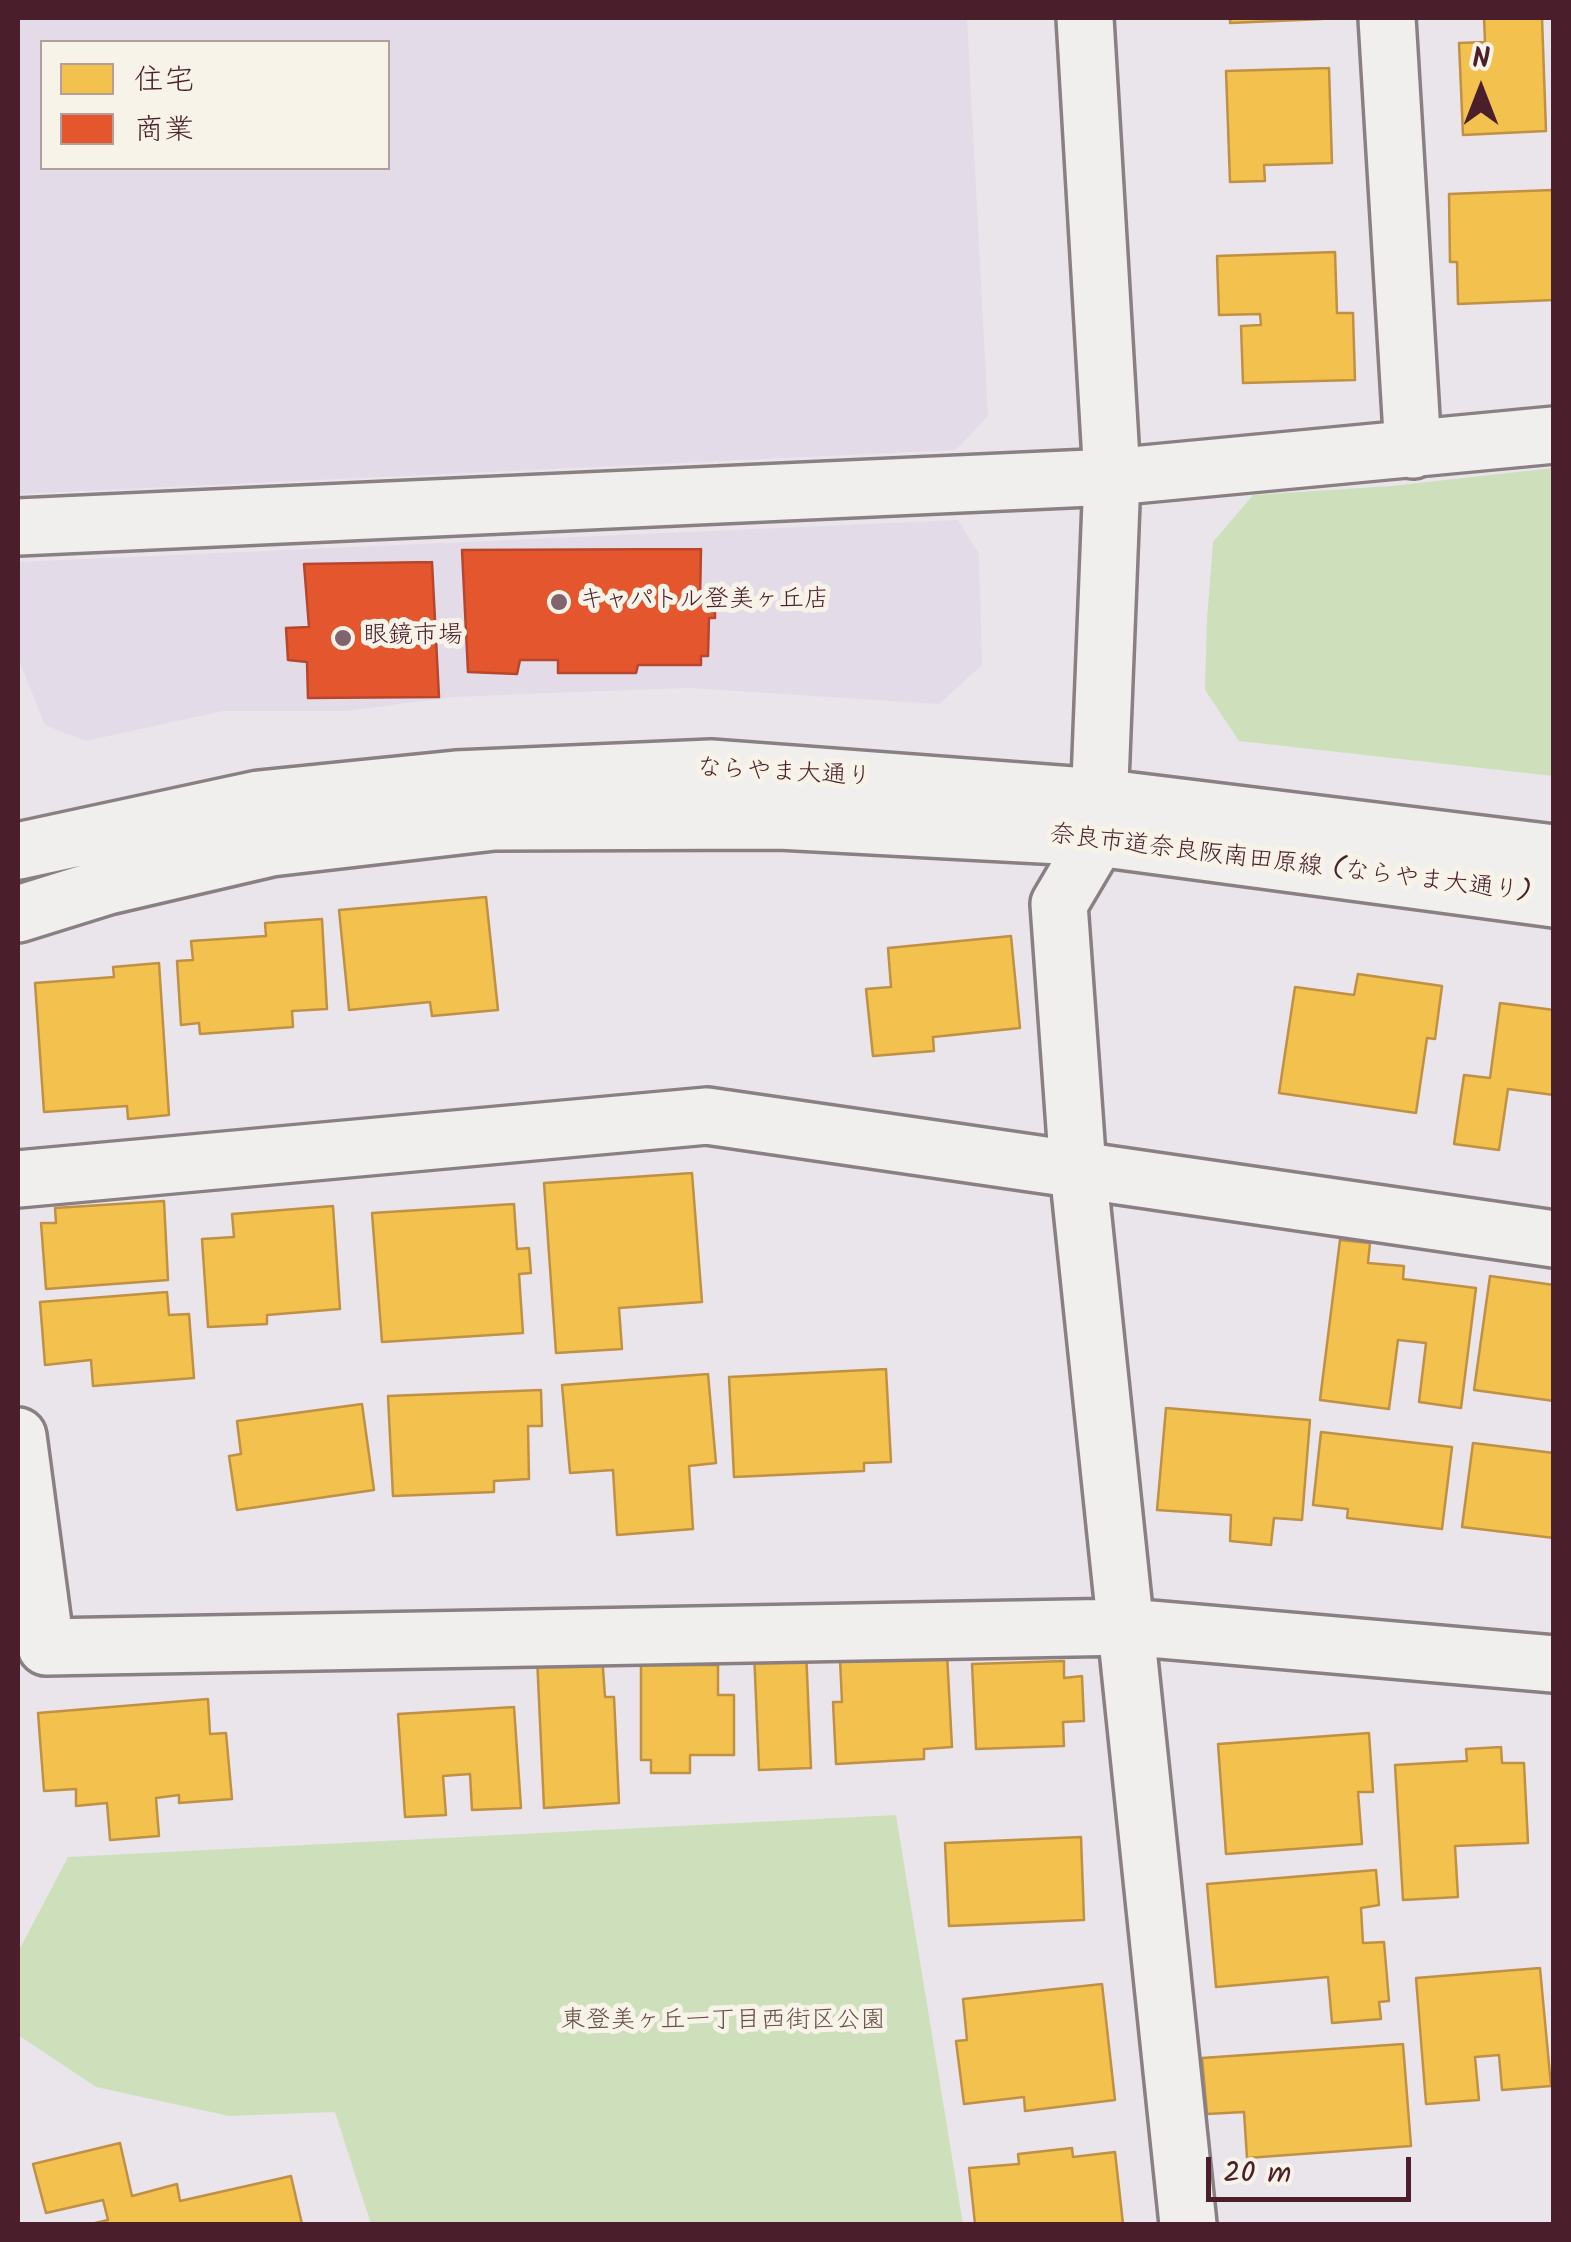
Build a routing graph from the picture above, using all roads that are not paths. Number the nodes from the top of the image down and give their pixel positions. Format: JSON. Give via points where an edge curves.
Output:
{"nodes":[{"id":1,"x":1085,"y":18,"type":"edge"},
{"id":2,"x":1387,"y":18,"type":"edge"},
{"id":3,"x":1554,"y":435,"type":"edge"},
{"id":4,"x":1413,"y":450,"type":"junction"},
{"id":5,"x":1112,"y":477,"type":"junction"},
{"id":6,"x":18,"y":527,"type":"edge"},
{"id":7,"x":1098,"y":817,"type":"junction"},
{"id":8,"x":18,"y":851,"type":"edge"},
{"id":9,"x":1554,"y":853,"type":"edge"},
{"id":10,"x":1554,"y":899,"type":"edge"},
{"id":11,"x":18,"y":914,"type":"edge"},
{"id":12,"x":1078,"y":1170,"type":"junction"},
{"id":13,"x":18,"y":1179,"type":"edge"},
{"id":14,"x":1554,"y":1240,"type":"edge"},
{"id":15,"x":18,"y":1436,"type":"edge"},
{"id":16,"x":1126,"y":1626,"type":"junction"},
{"id":17,"x":32,"y":1656,"type":"edge"},
{"id":18,"x":1554,"y":1664,"type":"edge"},
{"id":19,"x":1188,"y":2224,"type":"edge"}],
"edges":[{"from":1,"to":5,"type":"street"},
{"from":2,"to":4,"type":"street"},
{"from":3,"to":4,"type":"street"},
{"from":4,"to":5,"type":"street"},
{"from":5,"to":6,"type":"street"},
{"from":5,"to":7,"type":"street"},
{"from":7,"to":8,"type":"street","name":"ならやま大通り","via":[[711,768],[456,779],[259,799]]},
{"from":7,"to":9,"type":"street","name":"ならやま大通り"},
{"from":7,"to":10,"type":"street","name":"奈良市道奈良阪南田原線 (ならやま大通り)"},
{"from":7,"to":11,"type":"street","name":"奈良市道奈良阪南田原線 (ならやま大通り)","via":[[494,822],[271,848]]},
{"from":7,"to":12,"type":"street","via":[[1059,904]]},
{"from":12,"to":13,"type":"street","via":[[707,1116]]},
{"from":12,"to":14,"type":"street"},
{"from":12,"to":16,"type":"street"},
{"from":15,"to":17,"type":"street"},
{"from":16,"to":17,"type":"street"},
{"from":16,"to":18,"type":"street"},
{"from":16,"to":19,"type":"street"}]}
